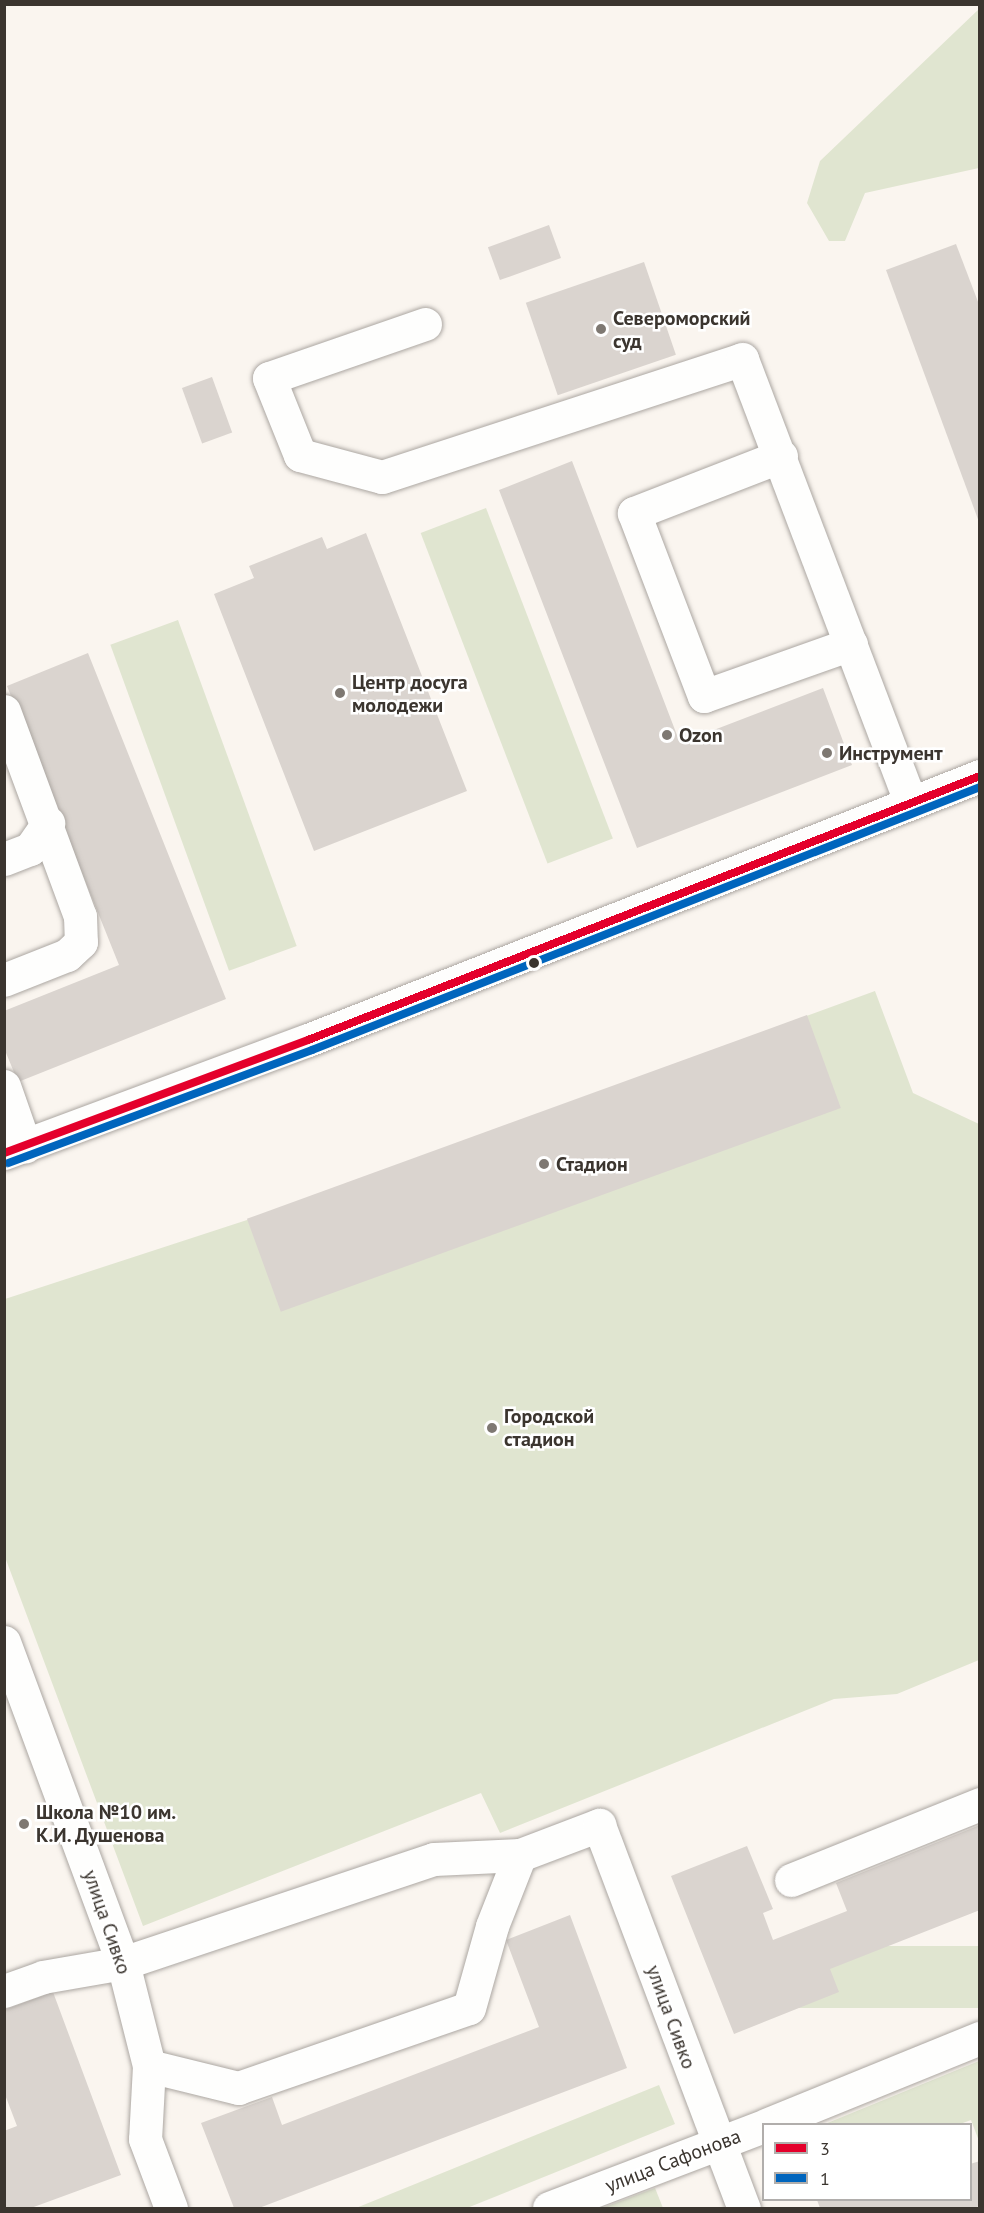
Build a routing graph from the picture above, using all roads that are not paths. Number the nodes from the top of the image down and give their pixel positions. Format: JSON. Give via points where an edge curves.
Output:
{"nodes":[{"id":1,"x":425,"y":324,"type":"dead end"},
{"id":2,"x":781,"y":456,"type":"junction"},
{"id":3,"x":851,"y":644,"type":"junction"},
{"id":4,"x":4,"y":711,"type":"edge"},
{"id":5,"x":980,"y":776,"type":"edge"},
{"id":6,"x":911,"y":803,"type":"junction"},
{"id":7,"x":48,"y":823,"type":"junction"},
{"id":8,"x":4,"y":859,"type":"edge"},
{"id":9,"x":4,"y":980,"type":"edge"},
{"id":10,"x":4,"y":1086,"type":"edge"},
{"id":11,"x":15,"y":1150,"type":"edge"},
{"id":12,"x":4,"y":1642,"type":"edge"},
{"id":13,"x":980,"y":1804,"type":"edge"},
{"id":14,"x":520,"y":1855,"type":"junction"},
{"id":15,"x":791,"y":1880,"type":"dead end"},
{"id":16,"x":123,"y":1963,"type":"junction"},
{"id":17,"x":4,"y":1991,"type":"edge"},
{"id":18,"x":980,"y":2038,"type":"edge"},
{"id":19,"x":149,"y":2066,"type":"junction"},
{"id":20,"x":770,"y":2123,"type":"edge"},
{"id":21,"x":762,"y":2127,"type":"edge"},
{"id":22,"x":718,"y":2145,"type":"junction"},
{"id":23,"x":171,"y":2208,"type":"edge"},
{"id":24,"x":549,"y":2208,"type":"edge"},
{"id":25,"x":744,"y":2208,"type":"edge"}],
"edges":[{"from":1,"to":2,"type":"street","via":[[269,378],[300,455],[382,477],[742,359]]},
{"from":2,"to":3,"type":"street"},
{"from":2,"to":3,"type":"street","via":[[634,513],[704,696]]},
{"from":3,"to":6,"type":"street"},
{"from":4,"to":7,"type":"street"},
{"from":5,"to":6,"type":"street"},
{"from":6,"to":11,"type":"street"},
{"from":7,"to":8,"type":"street","via":[[30,849]]},
{"from":7,"to":9,"type":"street","via":[[80,916],[81,942],[67,955]]},
{"from":10,"to":11,"type":"street"},
{"from":12,"to":16,"type":"street","name":"улица Сивко"},
{"from":13,"to":15,"type":"street"},
{"from":14,"to":16,"type":"street","via":[[434,1859]]},
{"from":14,"to":19,"type":"street","via":[[492,1926],[469,2008],[238,2088]]},
{"from":14,"to":22,"type":"street","name":"улица Сивко","via":[[599,1825]]},
{"from":16,"to":17,"type":"street","via":[[43,1977]]},
{"from":16,"to":19,"type":"street","name":"улица Сивко"},
{"from":18,"to":20,"type":"street"},
{"from":19,"to":23,"type":"street","name":"улица Сивко","via":[[145,2139]]},
{"from":21,"to":22,"type":"street","name":"улица Сафонова"},
{"from":22,"to":24,"type":"street","name":"улица Сафонова"},
{"from":22,"to":25,"type":"street","name":"улица Сивко"}]}
